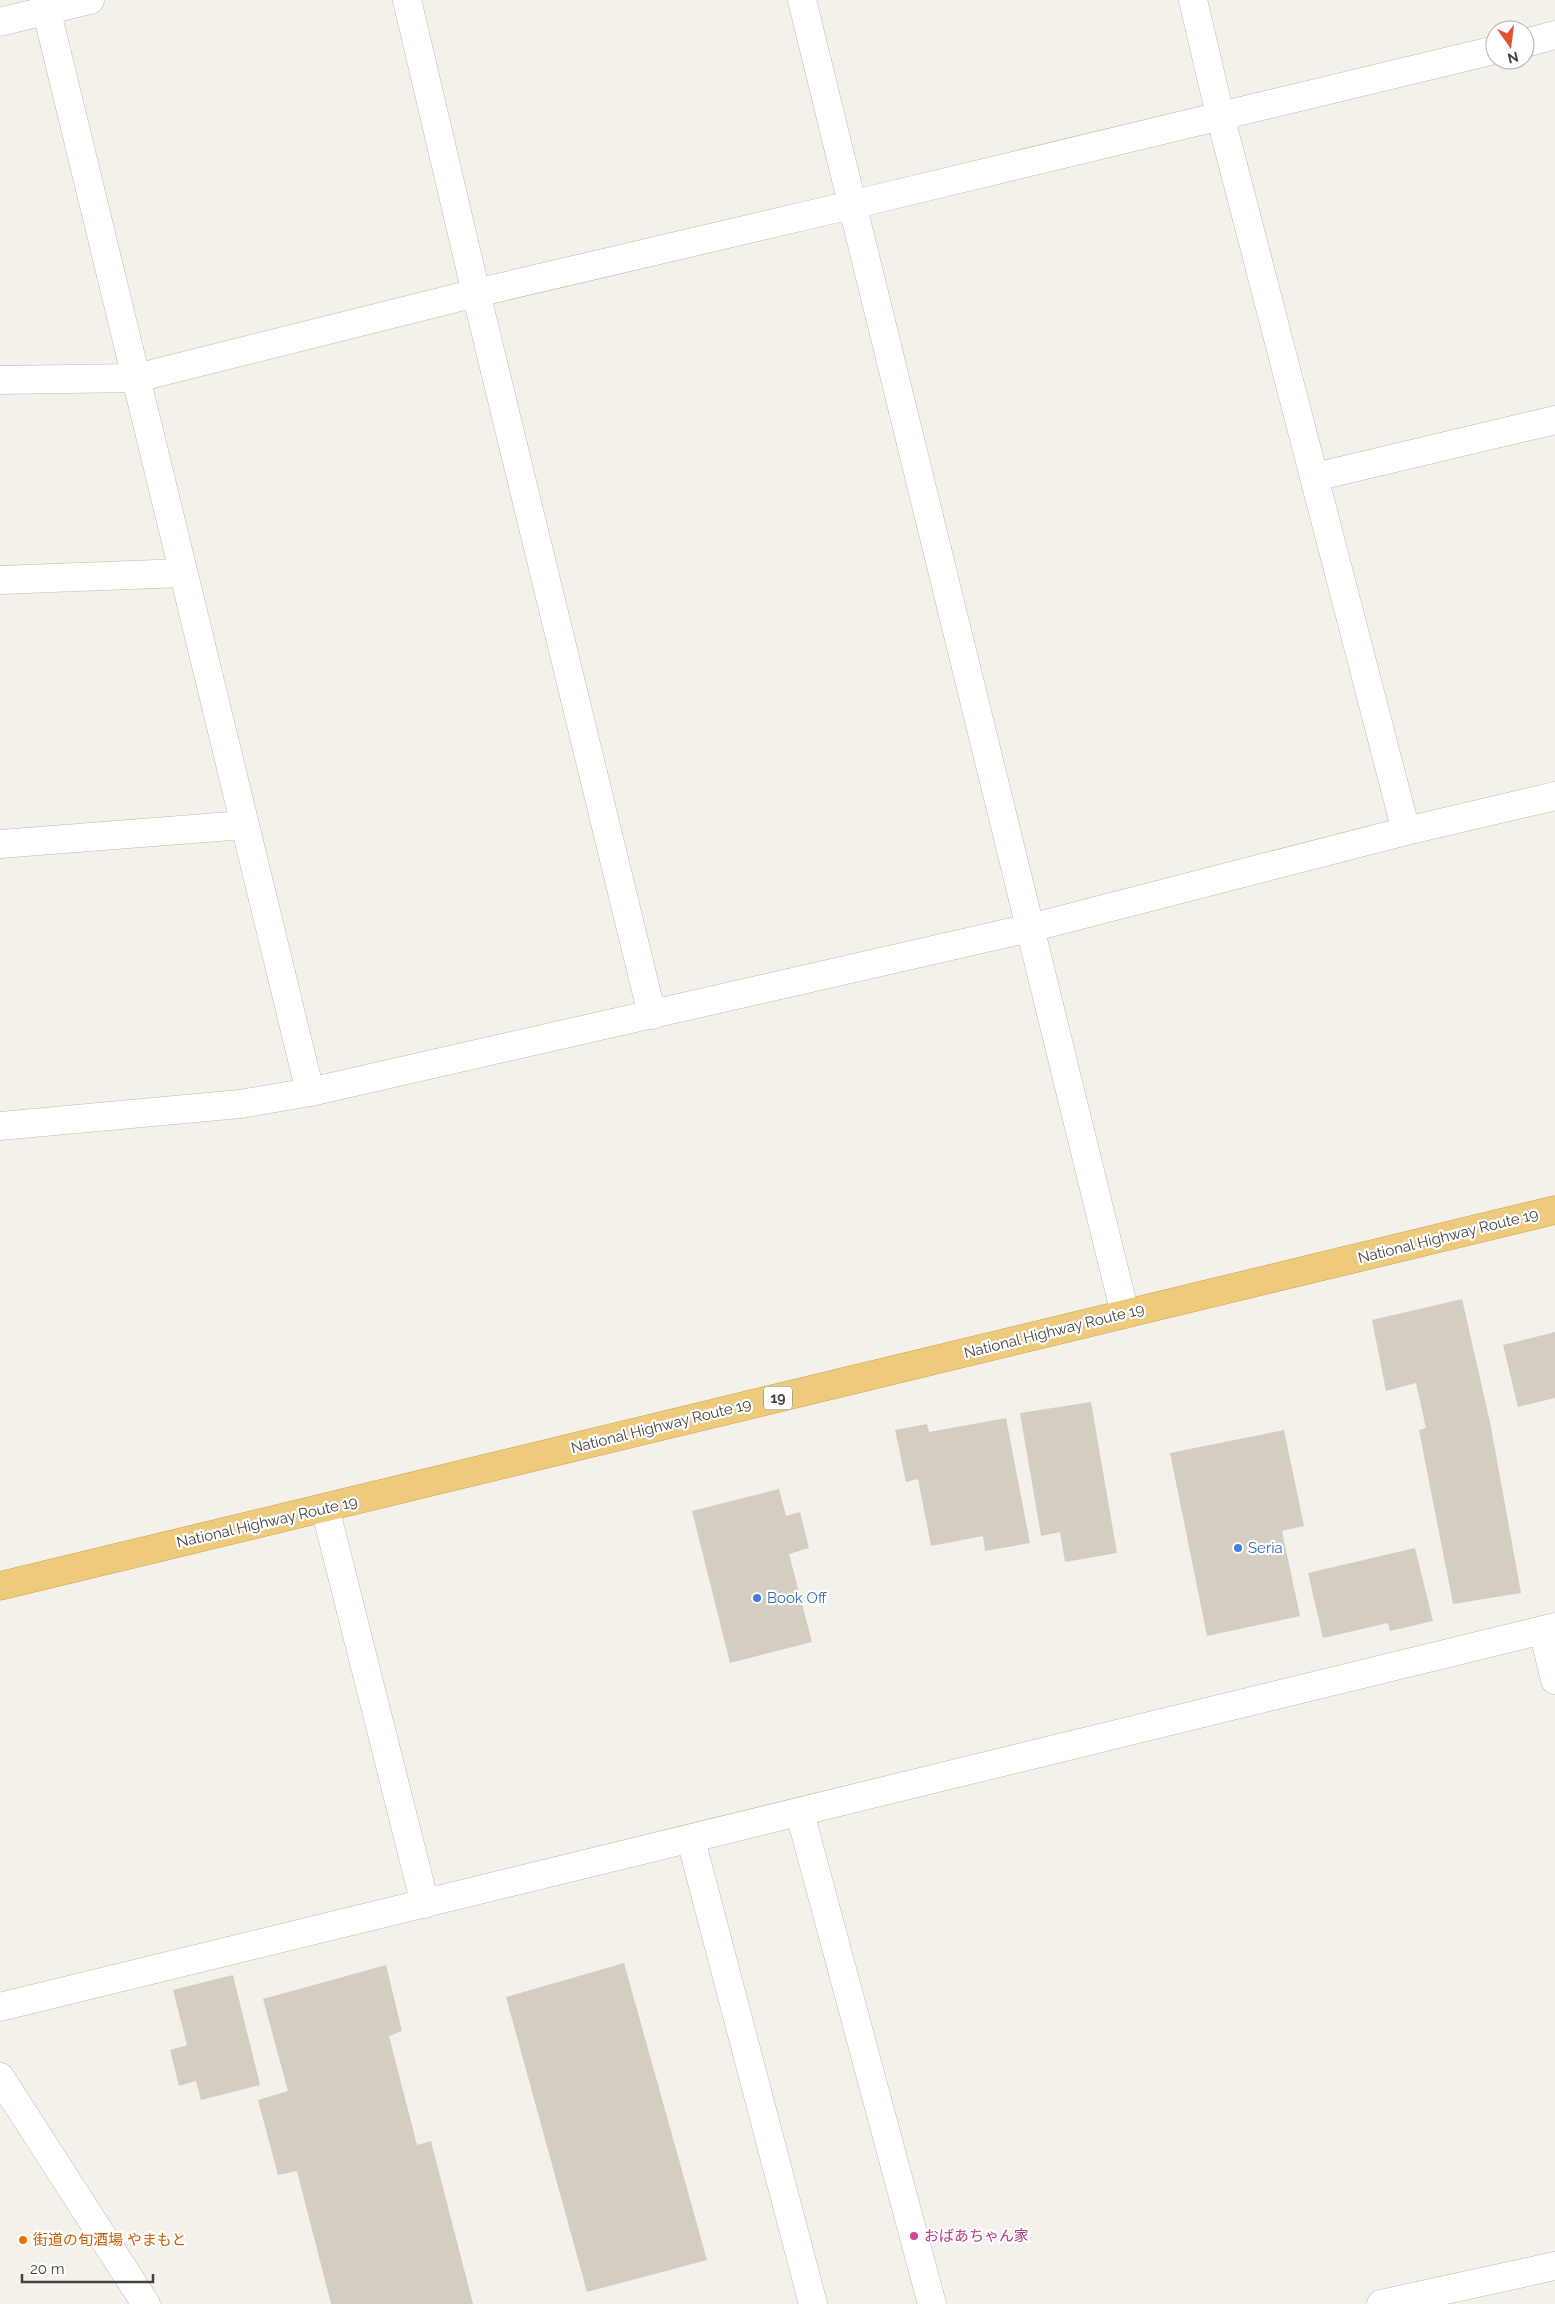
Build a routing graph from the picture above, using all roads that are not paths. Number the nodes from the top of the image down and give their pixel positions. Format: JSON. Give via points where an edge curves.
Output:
{"nodes":[{"id":1,"x":90,"y":0,"type":"edge"},
{"id":2,"x":407,"y":0,"type":"edge"},
{"id":3,"x":802,"y":0,"type":"edge"},
{"id":4,"x":1193,"y":0,"type":"edge"},
{"id":5,"x":45,"y":5,"type":"edge"},
{"id":6,"x":0,"y":22,"type":"edge"},
{"id":7,"x":1555,"y":35,"type":"edge"},
{"id":8,"x":1535,"y":40,"type":"edge"},
{"id":9,"x":1485,"y":52,"type":"edge"},
{"id":10,"x":1220,"y":116,"type":"junction"},
{"id":11,"x":851,"y":205,"type":"junction"},
{"id":12,"x":476,"y":293,"type":"junction"},
{"id":13,"x":136,"y":378,"type":"junction"},
{"id":14,"x":0,"y":380,"type":"edge"},
{"id":15,"x":1555,"y":420,"type":"edge"},
{"id":16,"x":1316,"y":477,"type":"junction"},
{"id":17,"x":183,"y":573,"type":"junction"},
{"id":18,"x":0,"y":580,"type":"edge"},
{"id":19,"x":1555,"y":796,"type":"edge"},
{"id":20,"x":244,"y":825,"type":"junction"},
{"id":21,"x":1406,"y":832,"type":"junction"},
{"id":22,"x":0,"y":844,"type":"edge"},
{"id":23,"x":1030,"y":928,"type":"junction"},
{"id":24,"x":652,"y":1015,"type":"junction"},
{"id":25,"x":310,"y":1092,"type":"junction"},
{"id":26,"x":0,"y":1126,"type":"edge"},
{"id":27,"x":1555,"y":1210,"type":"edge"},
{"id":28,"x":1125,"y":1314,"type":"junction"},
{"id":29,"x":325,"y":1508,"type":"junction"},
{"id":30,"x":0,"y":1586,"type":"edge"},
{"id":31,"x":1549,"y":1628,"type":"edge"},
{"id":32,"x":1555,"y":1680,"type":"edge"},
{"id":33,"x":800,"y":1813,"type":"junction"},
{"id":34,"x":691,"y":1840,"type":"junction"},
{"id":35,"x":425,"y":1904,"type":"junction"},
{"id":36,"x":0,"y":2007,"type":"edge"},
{"id":37,"x":0,"y":2077,"type":"edge"},
{"id":38,"x":1555,"y":2266,"type":"edge"},
{"id":39,"x":146,"y":2304,"type":"edge"},
{"id":40,"x":813,"y":2304,"type":"edge"},
{"id":41,"x":932,"y":2304,"type":"edge"},
{"id":42,"x":1381,"y":2304,"type":"edge"}],
"edges":[{"from":1,"to":5,"type":"street"},
{"from":2,"to":12,"type":"street"},
{"from":3,"to":11,"type":"street"},
{"from":4,"to":10,"type":"street"},
{"from":5,"to":6,"type":"street"},
{"from":5,"to":13,"type":"street"},
{"from":7,"to":8,"type":"street"},
{"from":9,"to":10,"type":"street"},
{"from":10,"to":11,"type":"street"},
{"from":10,"to":16,"type":"street"},
{"from":11,"to":12,"type":"street"},
{"from":11,"to":23,"type":"street"},
{"from":12,"to":13,"type":"street"},
{"from":12,"to":24,"type":"street"},
{"from":13,"to":14,"type":"street"},
{"from":13,"to":17,"type":"street"},
{"from":15,"to":16,"type":"street"},
{"from":16,"to":21,"type":"street"},
{"from":17,"to":18,"type":"street"},
{"from":17,"to":20,"type":"street"},
{"from":19,"to":21,"type":"street"},
{"from":20,"to":22,"type":"street"},
{"from":20,"to":25,"type":"street"},
{"from":21,"to":23,"type":"street"},
{"from":23,"to":24,"type":"street"},
{"from":23,"to":28,"type":"street"},
{"from":24,"to":25,"type":"street"},
{"from":25,"to":26,"type":"street","via":[[240,1104]]},
{"from":27,"to":28,"type":"highway","name":"National Highway Route 19","number":"19"},
{"from":28,"to":29,"type":"highway","name":"National Highway Route 19","number":"19"},
{"from":29,"to":30,"type":"highway","name":"National Highway Route 19","number":"19"},
{"from":29,"to":35,"type":"street"},
{"from":31,"to":32,"type":"street"},
{"from":31,"to":33,"type":"street"},
{"from":33,"to":34,"type":"street"},
{"from":33,"to":41,"type":"street"},
{"from":34,"to":35,"type":"street"},
{"from":34,"to":40,"type":"street"},
{"from":35,"to":36,"type":"street"},
{"from":37,"to":39,"type":"street"},
{"from":38,"to":42,"type":"street"}]}
